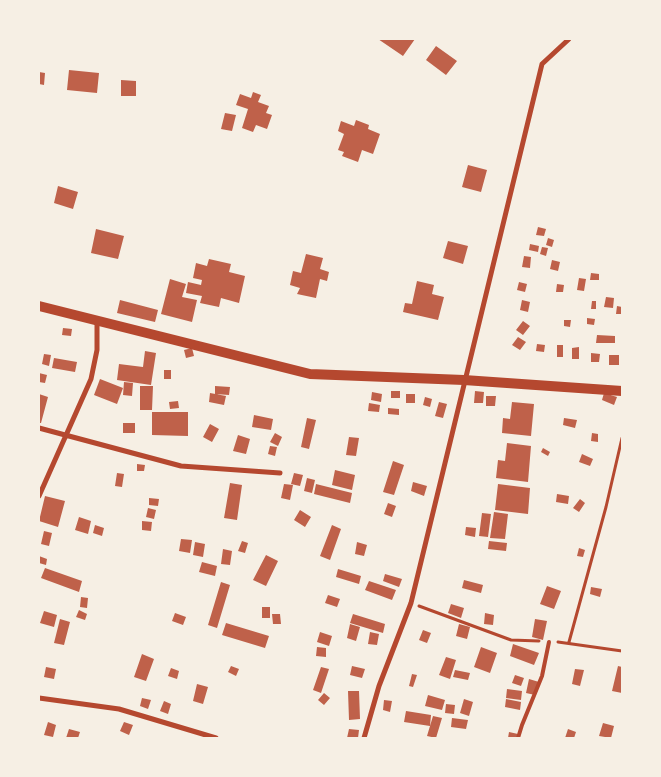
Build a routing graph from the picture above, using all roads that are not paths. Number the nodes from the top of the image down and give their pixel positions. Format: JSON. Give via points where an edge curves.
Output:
{"nodes":[{"id":1,"x":569,"y":39,"type":"edge"},
{"id":2,"x":39,"y":306,"type":"edge"},
{"id":3,"x":97,"y":321,"type":"junction"},
{"id":4,"x":464,"y":380,"type":"junction"},
{"id":5,"x":622,"y":392,"type":"edge"},
{"id":6,"x":39,"y":428,"type":"edge"},
{"id":7,"x":68,"y":434,"type":"junction"},
{"id":8,"x":280,"y":473,"type":"dead end"},
{"id":9,"x":39,"y":496,"type":"edge"},
{"id":10,"x":549,"y":642,"type":"road end"},
{"id":11,"x":39,"y":698,"type":"edge"},
{"id":12,"x":216,"y":738,"type":"edge"},
{"id":13,"x":364,"y":738,"type":"edge"},
{"id":14,"x":518,"y":738,"type":"edge"}],
"edges":[{"from":1,"to":4,"type":"street","via":[[542,64]]},
{"from":2,"to":3,"type":"main road"},
{"from":3,"to":4,"type":"main road","via":[[310,374]]},
{"from":3,"to":7,"type":"street","via":[[97,350],[91,379]]},
{"from":4,"to":5,"type":"main road"},
{"from":4,"to":13,"type":"street","via":[[412,603],[378,686]]},
{"from":6,"to":7,"type":"street"},
{"from":7,"to":8,"type":"street","via":[[181,466]]},
{"from":7,"to":9,"type":"street"},
{"from":10,"to":14,"type":"lane","via":[[542,676]]},
{"from":11,"to":12,"type":"street","via":[[119,709]]}]}
